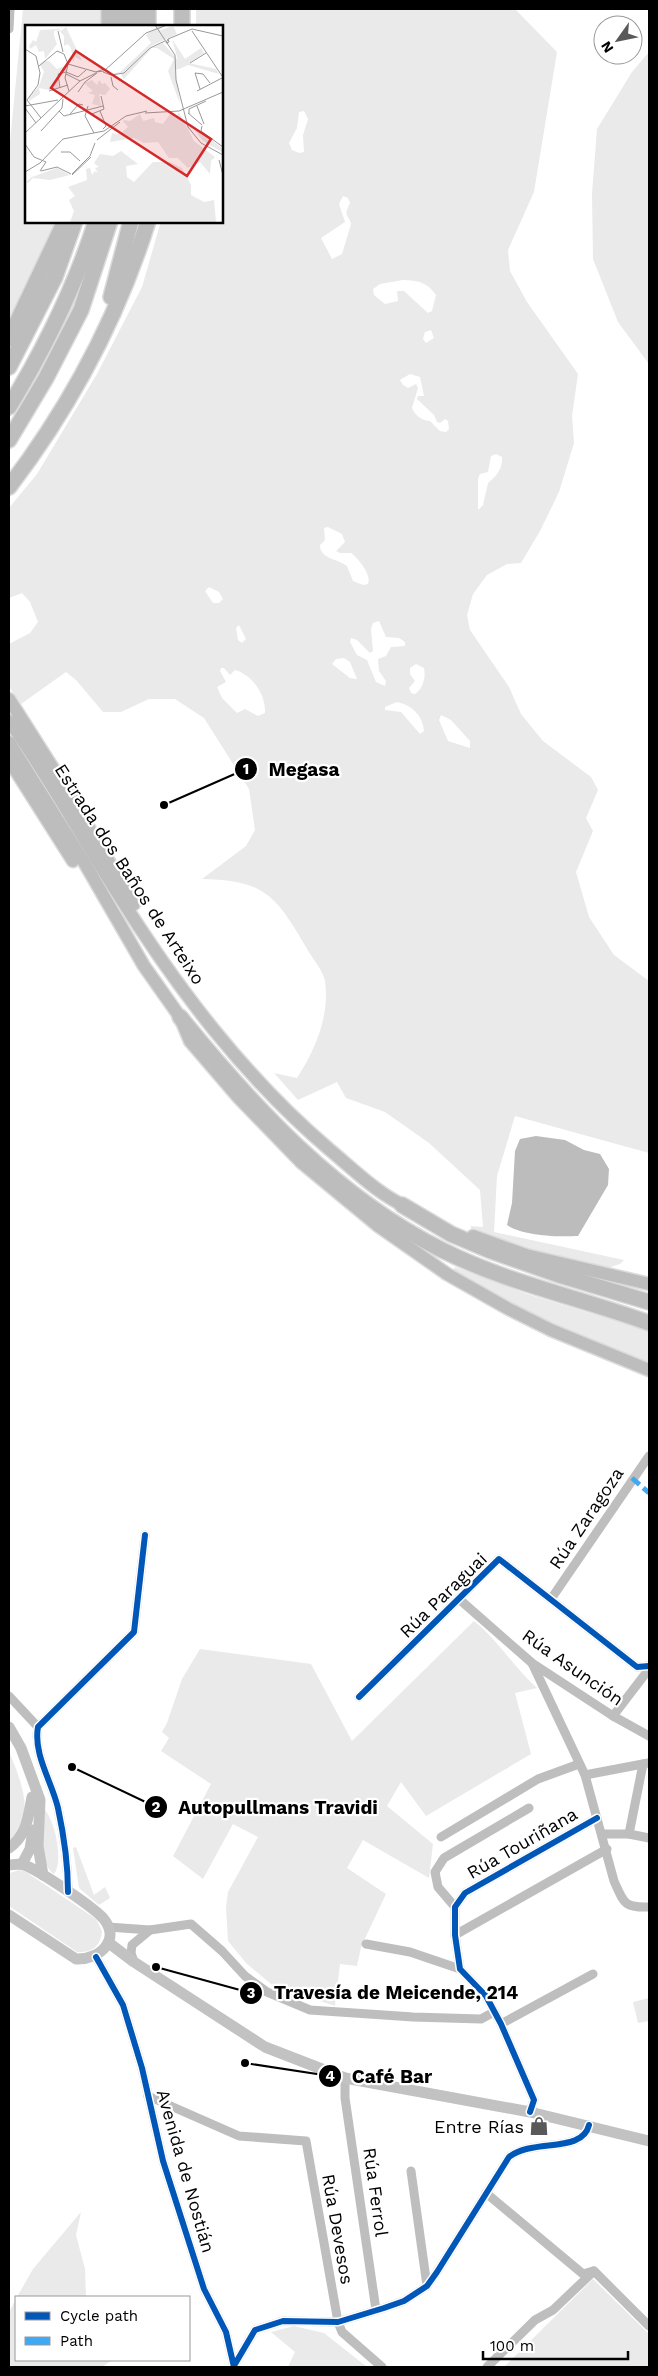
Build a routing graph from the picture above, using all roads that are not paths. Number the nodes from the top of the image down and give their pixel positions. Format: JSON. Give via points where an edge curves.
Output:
{"nodes":[{"id":1,"x":10,"y":9,"type":"edge"},
{"id":2,"x":109,"y":9,"type":"edge"},
{"id":3,"x":123,"y":9,"type":"edge"},
{"id":4,"x":137,"y":9,"type":"edge"},
{"id":5,"x":148,"y":9,"type":"edge"},
{"id":6,"x":182,"y":9,"type":"edge"},
{"id":7,"x":109,"y":25,"type":"edge"},
{"id":8,"x":124,"y":25,"type":"edge"},
{"id":9,"x":137,"y":25,"type":"edge"},
{"id":10,"x":148,"y":25,"type":"edge"},
{"id":11,"x":182,"y":25,"type":"edge"},
{"id":12,"x":9,"y":29,"type":"edge"},
{"id":13,"x":65,"y":222,"type":"edge"},
{"id":14,"x":75,"y":222,"type":"edge"},
{"id":15,"x":96,"y":222,"type":"edge"},
{"id":16,"x":110,"y":222,"type":"edge"},
{"id":17,"x":131,"y":222,"type":"edge"},
{"id":18,"x":148,"y":222,"type":"edge"},
{"id":19,"x":101,"y":337,"type":"junction"},
{"id":20,"x":9,"y":339,"type":"edge"},
{"id":21,"x":9,"y":367,"type":"edge"},
{"id":22,"x":9,"y":407,"type":"edge"},
{"id":23,"x":9,"y":440,"type":"edge"},
{"id":24,"x":9,"y":487,"type":"edge"},
{"id":25,"x":9,"y":699,"type":"edge"},
{"id":26,"x":9,"y":721,"type":"edge"},
{"id":27,"x":9,"y":742,"type":"edge"},
{"id":28,"x":9,"y":760,"type":"edge"},
{"id":29,"x":144,"y":966,"type":"junction"},
{"id":30,"x":194,"y":1005,"type":"junction"},
{"id":31,"x":180,"y":1017,"type":"junction"},
{"id":32,"x":402,"y":1205,"type":"junction"},
{"id":33,"x":649,"y":1284,"type":"edge"},
{"id":34,"x":649,"y":1302,"type":"edge"},
{"id":35,"x":649,"y":1322,"type":"edge"},
{"id":36,"x":649,"y":1370,"type":"edge"},
{"id":37,"x":649,"y":1456,"type":"edge"},
{"id":38,"x":146,"y":1535,"type":"dead end"},
{"id":39,"x":459,"y":1599,"type":"junction"},
{"id":40,"x":552,"y":1600,"type":"junction"},
{"id":41,"x":532,"y":1663,"type":"junction"},
{"id":42,"x":649,"y":1667,"type":"edge"},
{"id":43,"x":9,"y":1696,"type":"edge"},
{"id":44,"x":359,"y":1697,"type":"dead end"},
{"id":45,"x":613,"y":1716,"type":"junction"},
{"id":46,"x":9,"y":1727,"type":"edge"},
{"id":47,"x":38,"y":1727,"type":"junction"},
{"id":48,"x":649,"y":1736,"type":"edge"},
{"id":49,"x":646,"y":1763,"type":"edge"},
{"id":50,"x":579,"y":1764,"type":"junction"},
{"id":51,"x":30,"y":1771,"type":"junction"},
{"id":52,"x":584,"y":1775,"type":"junction"},
{"id":53,"x":32,"y":1797,"type":"junction"},
{"id":54,"x":529,"y":1808,"type":"dead end"},
{"id":55,"x":597,"y":1818,"type":"junction"},
{"id":56,"x":602,"y":1834,"type":"junction"},
{"id":57,"x":629,"y":1834,"type":"junction"},
{"id":58,"x":441,"y":1837,"type":"dead end"},
{"id":59,"x":649,"y":1838,"type":"edge"},
{"id":60,"x":9,"y":1848,"type":"edge"},
{"id":61,"x":607,"y":1849,"type":"junction"},
{"id":62,"x":22,"y":1864,"type":"junction"},
{"id":63,"x":9,"y":1866,"type":"edge"},
{"id":64,"x":44,"y":1875,"type":"junction"},
{"id":65,"x":68,"y":1892,"type":"junction"},
{"id":66,"x":455,"y":1907,"type":"junction"},
{"id":67,"x":649,"y":1907,"type":"edge"},
{"id":68,"x":9,"y":1915,"type":"edge"},
{"id":69,"x":108,"y":1927,"type":"junction"},
{"id":70,"x":150,"y":1930,"type":"junction"},
{"id":71,"x":455,"y":1934,"type":"junction"},
{"id":72,"x":109,"y":1943,"type":"junction"},
{"id":73,"x":366,"y":1944,"type":"dead end"},
{"id":74,"x":96,"y":1957,"type":"junction"},
{"id":75,"x":134,"y":1962,"type":"junction"},
{"id":76,"x":460,"y":1969,"type":"junction"},
{"id":77,"x":593,"y":1974,"type":"dead end"},
{"id":78,"x":494,"y":2012,"type":"junction"},
{"id":79,"x":501,"y":2024,"type":"junction"},
{"id":80,"x":345,"y":2078,"type":"junction"},
{"id":81,"x":148,"y":2096,"type":"junction"},
{"id":82,"x":530,"y":2112,"type":"junction"},
{"id":83,"x":589,"y":2126,"type":"junction"},
{"id":84,"x":649,"y":2141,"type":"edge"},
{"id":85,"x":411,"y":2172,"type":"dead end"},
{"id":86,"x":486,"y":2194,"type":"junction"},
{"id":87,"x":594,"y":2271,"type":"junction"},
{"id":88,"x":427,"y":2286,"type":"junction"},
{"id":89,"x":376,"y":2310,"type":"junction"},
{"id":90,"x":338,"y":2322,"type":"junction"},
{"id":91,"x":649,"y":2324,"type":"edge"},
{"id":92,"x":235,"y":2366,"type":"edge"},
{"id":93,"x":382,"y":2367,"type":"edge"},
{"id":94,"x":487,"y":2367,"type":"edge"}],
"edges":[{"from":1,"to":12,"type":"street"},
{"from":2,"to":7,"type":"highway"},
{"from":3,"to":8,"type":"highway"},
{"from":4,"to":9,"type":"highway"},
{"from":5,"to":10,"type":"highway"},
{"from":6,"to":11,"type":"highway"},
{"from":13,"to":20,"type":"highway"},
{"from":14,"to":21,"type":"highway","via":[[55,277]]},
{"from":15,"to":22,"type":"highway","via":[[64,307]]},
{"from":16,"to":23,"type":"highway","via":[[88,294],[77,318]]},
{"from":17,"to":19,"type":"highway"},
{"from":18,"to":19,"type":"highway","via":[[134,263]]},
{"from":19,"to":24,"type":"highway","via":[[66,406]]},
{"from":25,"to":30,"type":"main road"},
{"from":26,"to":30,"type":"main road","name":"Estrada dos Baños de Arteixo","via":[[144,936]]},
{"from":27,"to":29,"type":"main road","name":"Estrada dos Baños de Arteixo"},
{"from":28,"to":29,"type":"main road","via":[[92,892]]},
{"from":29,"to":31,"type":"main road","name":"Estrada dos Baños de Arteixo"},
{"from":30,"to":32,"type":"main road","name":"Estrada dos Baños de Arteixo","via":[[241,1061],[317,1138]]},
{"from":31,"to":35,"type":"highway","via":[[218,1064],[293,1142],[340,1182],[407,1230],[481,1268]]},
{"from":31,"to":36,"type":"main road","name":"Estrada dos Baños de Arteixo","via":[[190,1041],[265,1127],[302,1163],[377,1225],[447,1274],[507,1308]]},
{"from":32,"to":33,"type":"main road","name":"Estrada dos Baños de Arteixo","via":[[526,1255]]},
{"from":32,"to":34,"type":"highway","via":[[451,1234],[491,1251]]},
{"from":37,"to":40,"type":"street","name":"Rúa Zaragoza"},
{"from":38,"to":47,"type":"street","via":[[134,1632]]},
{"from":39,"to":40,"type":"street","name":"Rúa Paraguai","via":[[499,1559]]},
{"from":39,"to":41,"type":"street","name":"Rúa Asunción"},
{"from":39,"to":44,"type":"street","name":"Rúa Paraguai"},
{"from":40,"to":42,"type":"street","name":"Rúa Paraguai","via":[[637,1667]]},
{"from":41,"to":45,"type":"street","name":"Rúa Asunción"},
{"from":41,"to":50,"type":"street","name":"Rúa Touriñana"},
{"from":42,"to":45,"type":"street","name":"Rúa Paraguai"},
{"from":43,"to":47,"type":"street"},
{"from":45,"to":48,"type":"street","name":"Rúa Asunción"},
{"from":46,"to":51,"type":"main road"},
{"from":47,"to":65,"type":"street","via":[[36,1740],[58,1807],[68,1866]]},
{"from":49,"to":52,"type":"street"},
{"from":49,"to":57,"type":"street"},
{"from":50,"to":52,"type":"street","name":"Rúa Touriñana"},
{"from":50,"to":58,"type":"street","via":[[538,1779]]},
{"from":51,"to":53,"type":"main road"},
{"from":51,"to":64,"type":"main road","via":[[40,1800],[38,1846]]},
{"from":52,"to":55,"type":"street","name":"Rúa Touriñana"},
{"from":53,"to":60,"type":"main road","via":[[26,1828]]},
{"from":53,"to":62,"type":"main road","via":[[33,1832],[30,1849]]},
{"from":54,"to":66,"type":"street","via":[[444,1858],[435,1872],[438,1887]]},
{"from":55,"to":56,"type":"street","name":"Rúa Touriñana"},
{"from":55,"to":66,"type":"street","name":"Rúa Touriñana","via":[[465,1893]]},
{"from":56,"to":57,"type":"street"},
{"from":56,"to":61,"type":"street","name":"Rúa Touriñana"},
{"from":57,"to":59,"type":"street"},
{"from":61,"to":67,"type":"street","name":"Rúa Touriñana","via":[[614,1880],[626,1903],[632,1908]]},
{"from":61,"to":71,"type":"street"},
{"from":62,"to":63,"type":"main road"},
{"from":62,"to":64,"type":"main road"},
{"from":64,"to":65,"type":"main road"},
{"from":65,"to":69,"type":"main road","via":[[97,1913]]},
{"from":66,"to":71,"type":"street"},
{"from":68,"to":74,"type":"main road","via":[[76,1959]]},
{"from":69,"to":70,"type":"street"},
{"from":69,"to":72,"type":"main road"},
{"from":70,"to":75,"type":"street","via":[[132,1945]]},
{"from":70,"to":78,"type":"street","via":[[191,1924],[245,1976],[267,1992],[310,2010],[481,2019]]},
{"from":71,"to":76,"type":"street"},
{"from":72,"to":74,"type":"main road"},
{"from":72,"to":75,"type":"main road"},
{"from":73,"to":76,"type":"street","via":[[410,1952]]},
{"from":74,"to":81,"type":"street","name":"Avenida de Nostián","via":[[123,2005]]},
{"from":75,"to":80,"type":"main road","via":[[265,2047]]},
{"from":76,"to":78,"type":"street","via":[[486,1996]]},
{"from":77,"to":79,"type":"street"},
{"from":78,"to":79,"type":"street"},
{"from":79,"to":82,"type":"street","via":[[534,2100]]},
{"from":80,"to":82,"type":"main road"},
{"from":80,"to":89,"type":"street","name":"Rúa Ferrol","via":[[345,2098]]},
{"from":81,"to":90,"type":"street","name":"Rúa Devesos","via":[[239,2136],[306,2141]]},
{"from":81,"to":92,"type":"street","name":"Avenida de Nostián","via":[[164,2161],[204,2289],[226,2332]]},
{"from":82,"to":83,"type":"main road"},
{"from":83,"to":84,"type":"main road"},
{"from":83,"to":86,"type":"street","via":[[587,2134],[572,2142],[516,2151],[509,2156]]},
{"from":85,"to":88,"type":"street"},
{"from":86,"to":87,"type":"street","via":[[583,2274]]},
{"from":86,"to":88,"type":"street"},
{"from":87,"to":91,"type":"street"},
{"from":87,"to":94,"type":"street","via":[[553,2310],[535,2320]]},
{"from":88,"to":89,"type":"street","via":[[404,2301]]},
{"from":89,"to":90,"type":"street"},
{"from":90,"to":92,"type":"street","via":[[283,2321],[255,2330]]},
{"from":90,"to":93,"type":"street","via":[[342,2332]]}]}
